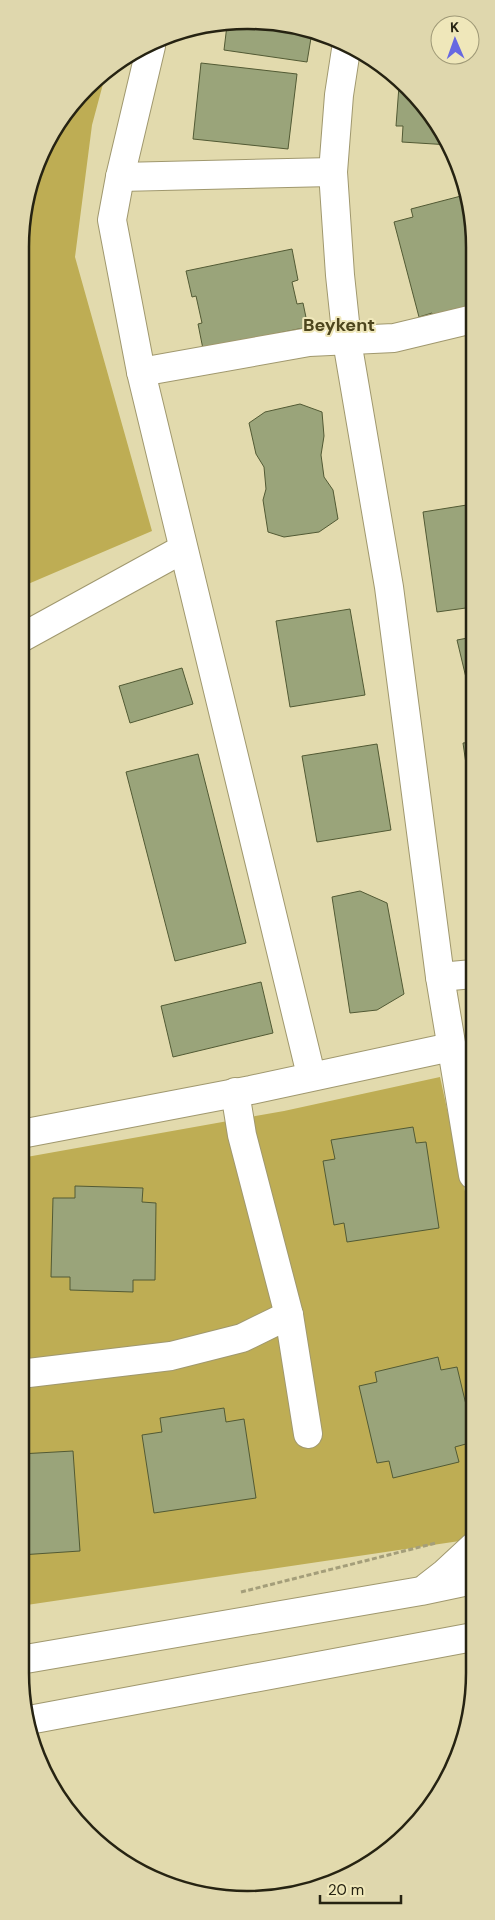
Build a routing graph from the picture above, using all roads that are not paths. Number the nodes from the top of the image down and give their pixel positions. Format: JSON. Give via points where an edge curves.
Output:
{"nodes":[{"id":1,"x":150,"y":52,"type":"edge"},
{"id":2,"x":346,"y":52,"type":"edge"},
{"id":3,"x":333,"y":172,"type":"junction"},
{"id":4,"x":120,"y":177,"type":"junction"},
{"id":5,"x":466,"y":321,"type":"edge"},
{"id":6,"x":347,"y":341,"type":"junction"},
{"id":7,"x":141,"y":372,"type":"junction"},
{"id":8,"x":183,"y":549,"type":"junction"},
{"id":9,"x":29,"y":634,"type":"edge"},
{"id":10,"x":466,"y":974,"type":"edge"},
{"id":11,"x":440,"y":976,"type":"junction"},
{"id":12,"x":451,"y":1047,"type":"junction"},
{"id":13,"x":311,"y":1075,"type":"junction"},
{"id":14,"x":235,"y":1092,"type":"junction"},
{"id":15,"x":29,"y":1132,"type":"edge"},
{"id":16,"x":466,"y":1134,"type":"edge"},
{"id":17,"x":289,"y":1315,"type":"junction"},
{"id":18,"x":29,"y":1373,"type":"edge"},
{"id":19,"x":308,"y":1434,"type":"dead end"},
{"id":20,"x":466,"y":1554,"type":"edge"},
{"id":21,"x":466,"y":1581,"type":"edge"},
{"id":22,"x":421,"y":1591,"type":"junction"},
{"id":23,"x":466,"y":1638,"type":"edge"},
{"id":24,"x":29,"y":1658,"type":"edge"},
{"id":25,"x":34,"y":1719,"type":"edge"}],
"edges":[{"from":1,"to":4,"type":"street"},
{"from":2,"to":3,"type":"street"},
{"from":3,"to":4,"type":"street"},
{"from":3,"to":6,"type":"street"},
{"from":4,"to":7,"type":"street","via":[[112,220]]},
{"from":5,"to":6,"type":"street","via":[[394,338]]},
{"from":6,"to":7,"type":"street","via":[[309,342]]},
{"from":6,"to":11,"type":"street","via":[[389,587]]},
{"from":7,"to":8,"type":"street"},
{"from":8,"to":9,"type":"street"},
{"from":8,"to":13,"type":"street"},
{"from":10,"to":11,"type":"street"},
{"from":11,"to":12,"type":"street"},
{"from":12,"to":13,"type":"street"},
{"from":12,"to":16,"type":"street"},
{"from":13,"to":14,"type":"street"},
{"from":14,"to":15,"type":"street"},
{"from":14,"to":17,"type":"street","via":[[242,1135]]},
{"from":17,"to":18,"type":"street","via":[[242,1338],[171,1356]]},
{"from":17,"to":19,"type":"street"},
{"from":20,"to":22,"type":"street"},
{"from":21,"to":22,"type":"street"},
{"from":22,"to":24,"type":"street"},
{"from":23,"to":25,"type":"street"}]}
